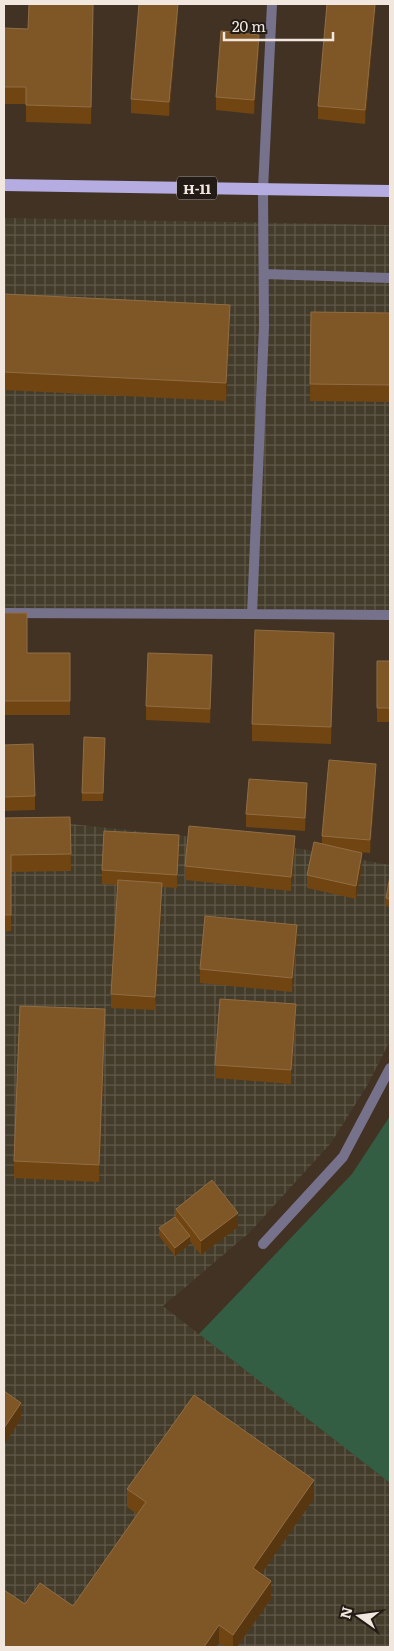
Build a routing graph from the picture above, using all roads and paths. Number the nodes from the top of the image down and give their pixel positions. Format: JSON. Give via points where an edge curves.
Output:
{"nodes":[{"id":1,"x":272,"y":4,"type":"edge"},
{"id":2,"x":4,"y":185,"type":"edge"},
{"id":3,"x":263,"y":189,"type":"junction"},
{"id":4,"x":390,"y":191,"type":"edge"},
{"id":5,"x":264,"y":274,"type":"junction"},
{"id":6,"x":390,"y":278,"type":"edge"},
{"id":7,"x":4,"y":614,"type":"edge"},
{"id":8,"x":252,"y":614,"type":"junction"},
{"id":9,"x":390,"y":615,"type":"edge"},
{"id":10,"x":390,"y":1068,"type":"edge"},
{"id":11,"x":263,"y":1244,"type":"dead end"}],
"edges":[{"from":1,"to":3,"type":"street"},
{"from":2,"to":3,"type":"main road","number":"Н-11"},
{"from":3,"to":4,"type":"main road","number":"Н-11"},
{"from":3,"to":5,"type":"street"},
{"from":5,"to":6,"type":"street"},
{"from":5,"to":8,"type":"street"},
{"from":7,"to":8,"type":"street"},
{"from":8,"to":9,"type":"street"},
{"from":10,"to":11,"type":"street","via":[[343,1157]]}]}
